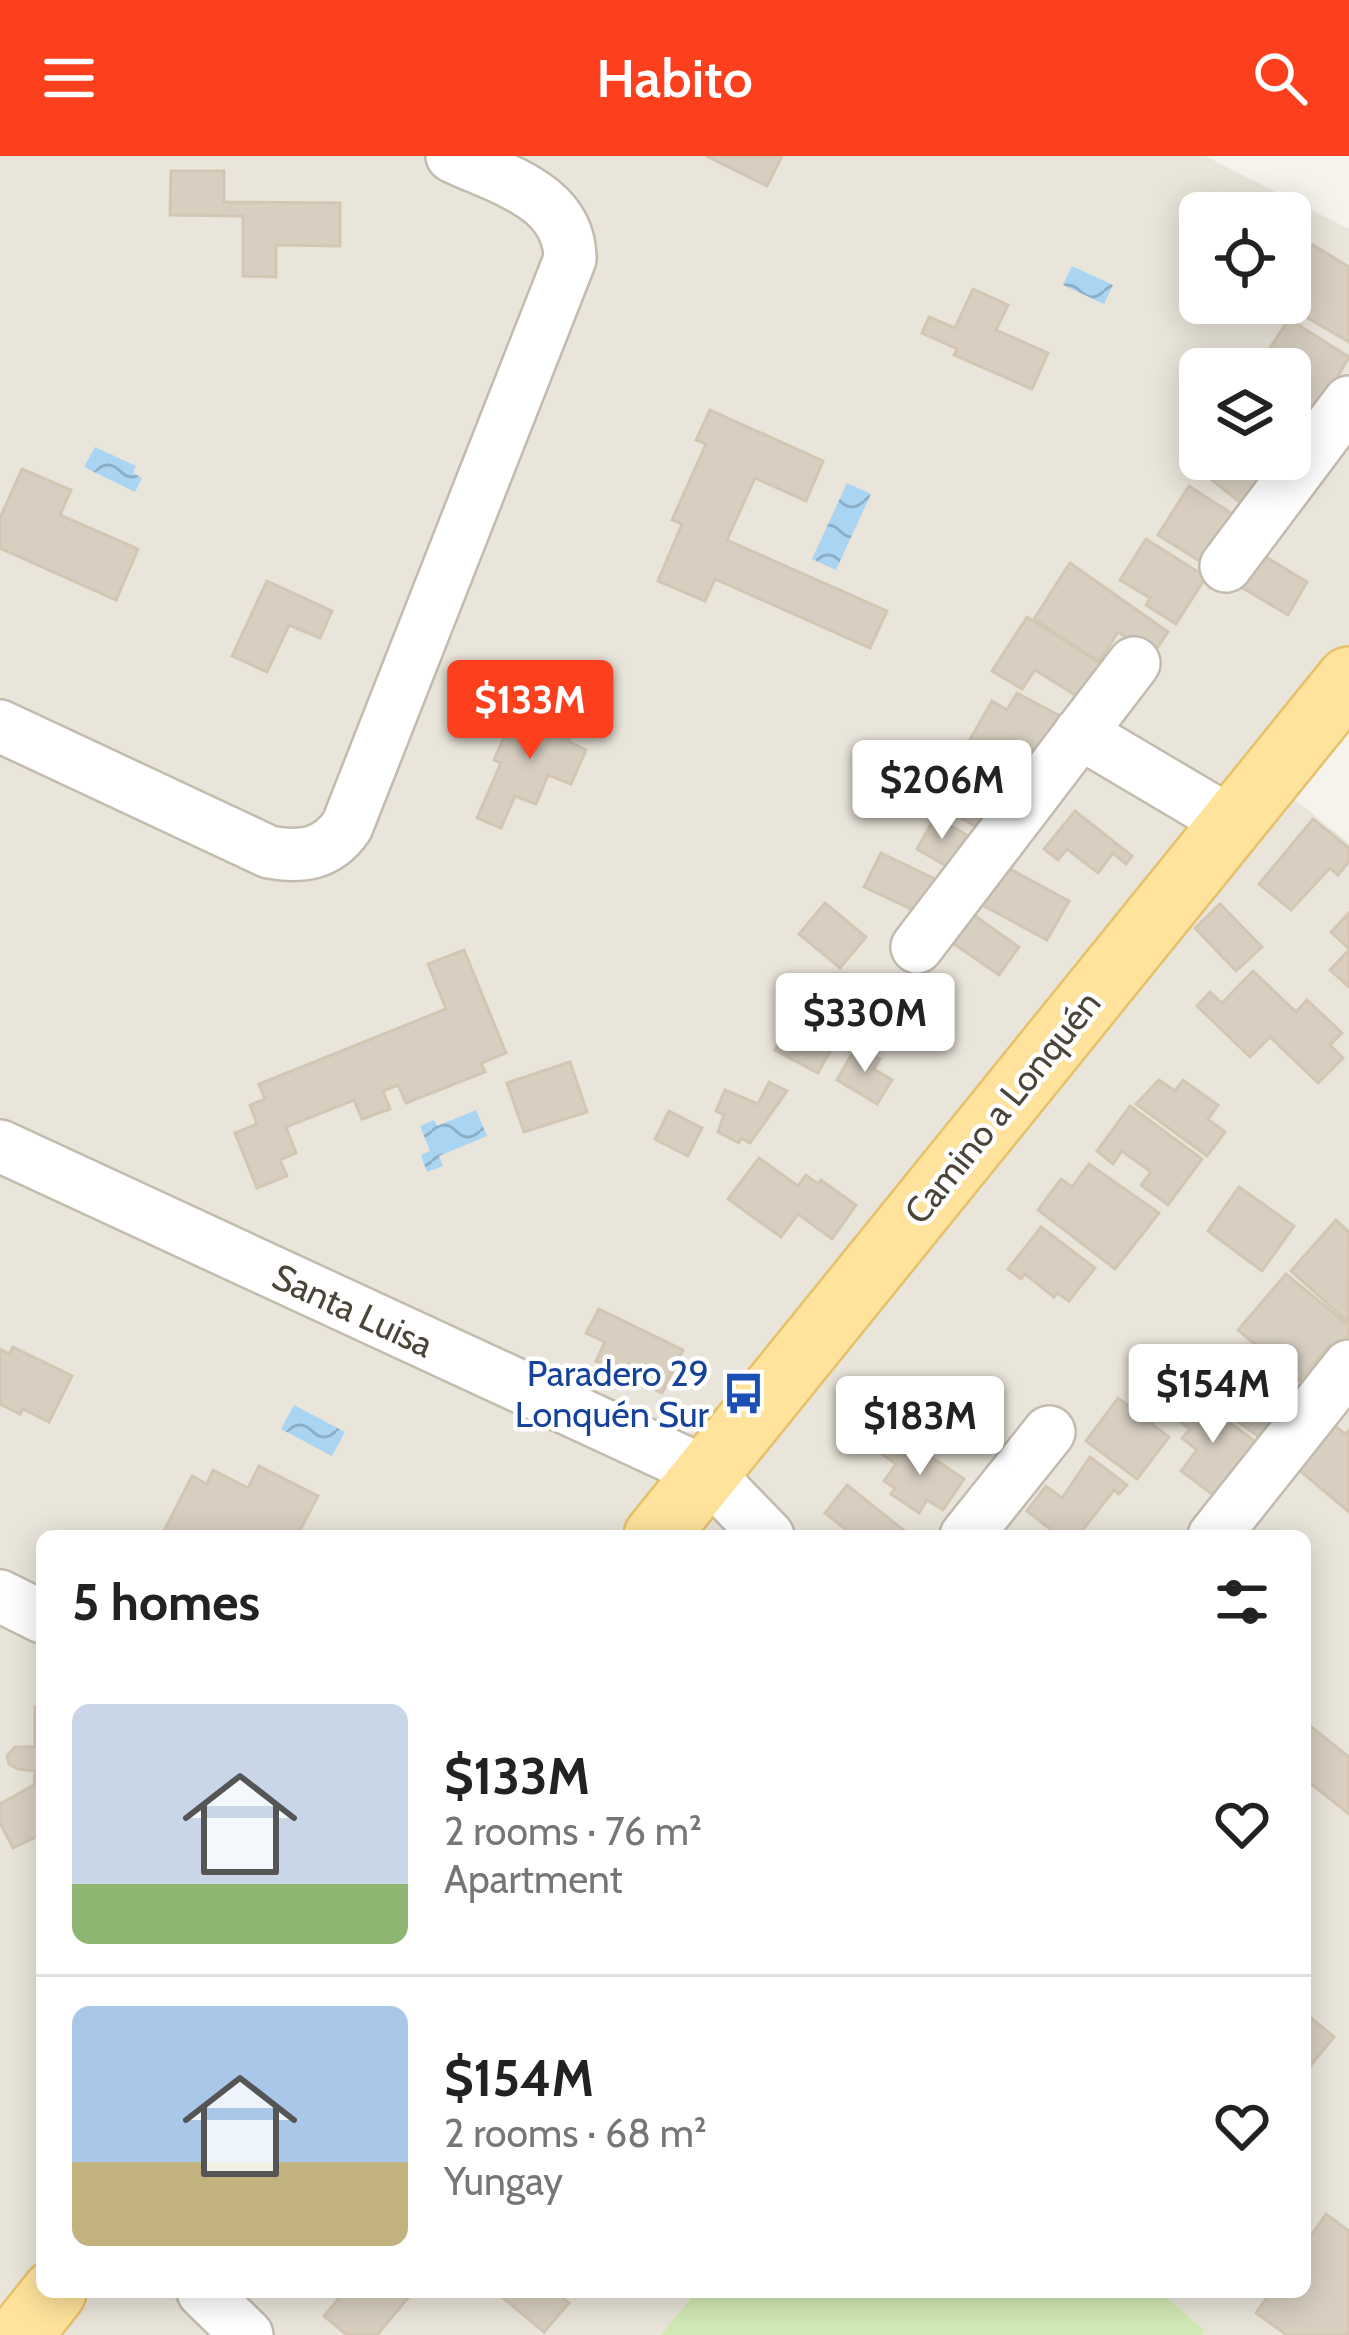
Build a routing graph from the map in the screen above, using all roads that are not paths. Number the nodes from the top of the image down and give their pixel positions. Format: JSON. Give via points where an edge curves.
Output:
{"nodes":[{"id":1,"x":452,"y":156,"type":"edge"},
{"id":2,"x":1349,"y":402,"type":"edge"},
{"id":3,"x":1226,"y":566,"type":"dead end"},
{"id":4,"x":1134,"y":662,"type":"dead end"},
{"id":5,"x":1349,"y":679,"type":"edge"},
{"id":6,"x":0,"y":726,"type":"edge"},
{"id":7,"x":1080,"y":733,"type":"junction"},
{"id":8,"x":1232,"y":823,"type":"junction"},
{"id":9,"x":916,"y":947,"type":"dead end"},
{"id":10,"x":0,"y":1146,"type":"edge"},
{"id":11,"x":1349,"y":1366,"type":"edge"},
{"id":12,"x":1049,"y":1432,"type":"dead end"},
{"id":13,"x":707,"y":1473,"type":"junction"},
{"id":14,"x":661,"y":1530,"type":"edge"},
{"id":15,"x":762,"y":1530,"type":"edge"},
{"id":16,"x":971,"y":1530,"type":"edge"},
{"id":17,"x":1219,"y":1530,"type":"edge"},
{"id":18,"x":0,"y":1596,"type":"edge"},
{"id":19,"x":36,"y":1614,"type":"edge"},
{"id":20,"x":49,"y":2298,"type":"edge"},
{"id":21,"x":209,"y":2298,"type":"edge"},
{"id":22,"x":20,"y":2335,"type":"edge"},
{"id":23,"x":247,"y":2335,"type":"edge"}],
"edges":[{"from":1,"to":6,"type":"street","via":[[542,199],[566,230],[570,259],[337,841],[307,855],[269,852]]},
{"from":2,"to":3,"type":"street"},
{"from":4,"to":7,"type":"street"},
{"from":5,"to":8,"type":"main road","name":"Camino a Lonquén"},
{"from":7,"to":8,"type":"street"},
{"from":7,"to":9,"type":"street"},
{"from":8,"to":13,"type":"main road","name":"Camino a Lonquén"},
{"from":10,"to":13,"type":"street","name":"Santa Luisa"},
{"from":11,"to":17,"type":"street"},
{"from":12,"to":16,"type":"street"},
{"from":13,"to":14,"type":"main road","name":"Camino a Lonquén"},
{"from":13,"to":15,"type":"street"},
{"from":18,"to":19,"type":"street"},
{"from":20,"to":22,"type":"main road"},
{"from":21,"to":23,"type":"street"}]}
